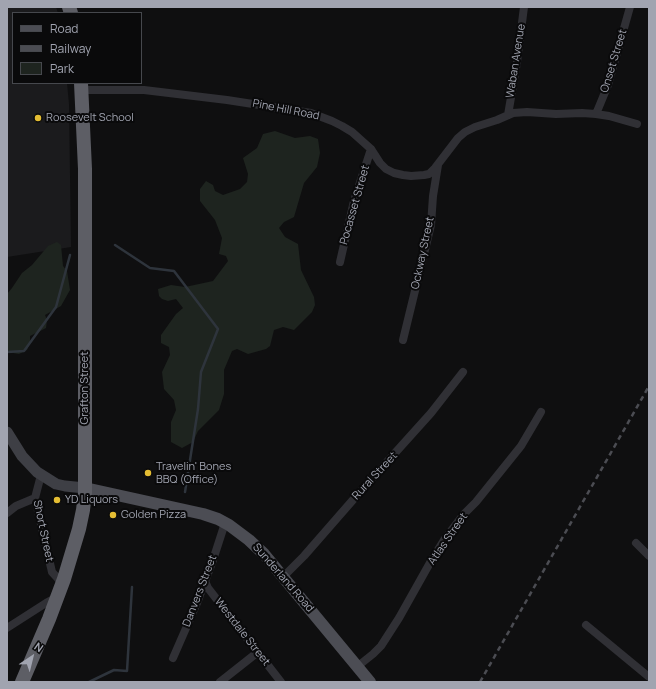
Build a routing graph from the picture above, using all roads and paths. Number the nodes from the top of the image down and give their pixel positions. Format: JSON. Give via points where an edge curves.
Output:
{"nodes":[{"id":1,"x":524,"y":7,"type":"edge"},
{"id":2,"x":630,"y":7,"type":"edge"},
{"id":3,"x":82,"y":86,"type":"edge"},
{"id":4,"x":596,"y":114,"type":"junction"},
{"id":5,"x":508,"y":115,"type":"junction"},
{"id":6,"x":637,"y":124,"type":"dead end"},
{"id":7,"x":371,"y":149,"type":"junction"},
{"id":8,"x":438,"y":164,"type":"junction"},
{"id":9,"x":340,"y":262,"type":"dead end"},
{"id":10,"x":404,"y":340,"type":"dead end"},
{"id":11,"x":463,"y":372,"type":"dead end"},
{"id":12,"x":541,"y":412,"type":"dead end"},
{"id":13,"x":7,"y":432,"type":"edge"},
{"id":14,"x":40,"y":475,"type":"junction"},
{"id":15,"x":85,"y":488,"type":"junction"},
{"id":16,"x":35,"y":498,"type":"junction"},
{"id":17,"x":7,"y":513,"type":"edge"},
{"id":18,"x":226,"y":523,"type":"junction"},
{"id":19,"x":636,"y":543,"type":"dead end"},
{"id":20,"x":649,"y":556,"type":"edge"},
{"id":21,"x":283,"y":577,"type":"junction"},
{"id":22,"x":205,"y":581,"type":"junction"},
{"id":23,"x":62,"y":583,"type":"junction"},
{"id":24,"x":57,"y":597,"type":"junction"},
{"id":25,"x":586,"y":625,"type":"dead end"},
{"id":26,"x":7,"y":628,"type":"edge"},
{"id":27,"x":258,"y":652,"type":"junction"},
{"id":28,"x":173,"y":658,"type":"dead end"},
{"id":29,"x":358,"y":666,"type":"junction"},
{"id":30,"x":649,"y":677,"type":"edge"},
{"id":31,"x":22,"y":682,"type":"edge"},
{"id":32,"x":220,"y":682,"type":"edge"},
{"id":33,"x":281,"y":682,"type":"edge"},
{"id":34,"x":370,"y":682,"type":"edge"}],
"edges":[{"from":1,"to":5,"type":"street","name":"Waban Avenue"},
{"from":2,"to":4,"type":"street","name":"Onset Street","via":[[608,85]]},
{"from":3,"to":7,"type":"street","name":"Pine Hill Road","via":[[144,90],[311,113],[342,126]]},
{"from":3,"to":15,"type":"highway","name":"Grafton Street","via":[[85,169]]},
{"from":4,"to":5,"type":"street","name":"Pine Hill Road","via":[[527,112]]},
{"from":4,"to":6,"type":"street","name":"Pine Hill Road"},
{"from":5,"to":8,"type":"street","name":"Pine Hill Road","via":[[465,132]]},
{"from":7,"to":8,"type":"street","name":"Pine Hill Road","via":[[380,163],[394,173],[411,176],[429,174]]},
{"from":7,"to":9,"type":"street","name":"Pocasset Street","via":[[354,201]]},
{"from":8,"to":10,"type":"street","name":"Ockway Street","via":[[431,225]]},
{"from":11,"to":21,"type":"street","name":"Rural Street","via":[[431,413]]},
{"from":12,"to":29,"type":"street","name":"Atlas Street","via":[[521,446],[444,540],[381,646]]},
{"from":13,"to":14,"type":"street","name":"Sunderland Road","via":[[22,456]]},
{"from":14,"to":15,"type":"street","name":"Sunderland Road","via":[[56,484]]},
{"from":14,"to":16,"type":"street","name":"Short Street"},
{"from":15,"to":18,"type":"main road","name":"Sunderland Road","via":[[203,514]]},
{"from":15,"to":23,"type":"highway","name":"Grafton Street","via":[[79,529]]},
{"from":16,"to":17,"type":"street"},
{"from":16,"to":23,"type":"street","name":"Short Street","via":[[52,572]]},
{"from":18,"to":21,"type":"main road","name":"Sunderland Road","via":[[264,554]]},
{"from":18,"to":22,"type":"street","name":"Danvers Street"},
{"from":19,"to":20,"type":"street"},
{"from":21,"to":29,"type":"main road","name":"Sunderland Road"},
{"from":22,"to":27,"type":"street","name":"Westdale Street"},
{"from":22,"to":28,"type":"street","name":"Danvers Street"},
{"from":23,"to":24,"type":"highway","name":"Grafton Street"},
{"from":24,"to":26,"type":"street"},
{"from":24,"to":31,"type":"highway","name":"Grafton Street"},
{"from":25,"to":30,"type":"street"},
{"from":27,"to":32,"type":"street"},
{"from":27,"to":33,"type":"street","name":"Westdale Street"},
{"from":29,"to":34,"type":"main road","name":"Sunderland Road"}]}
